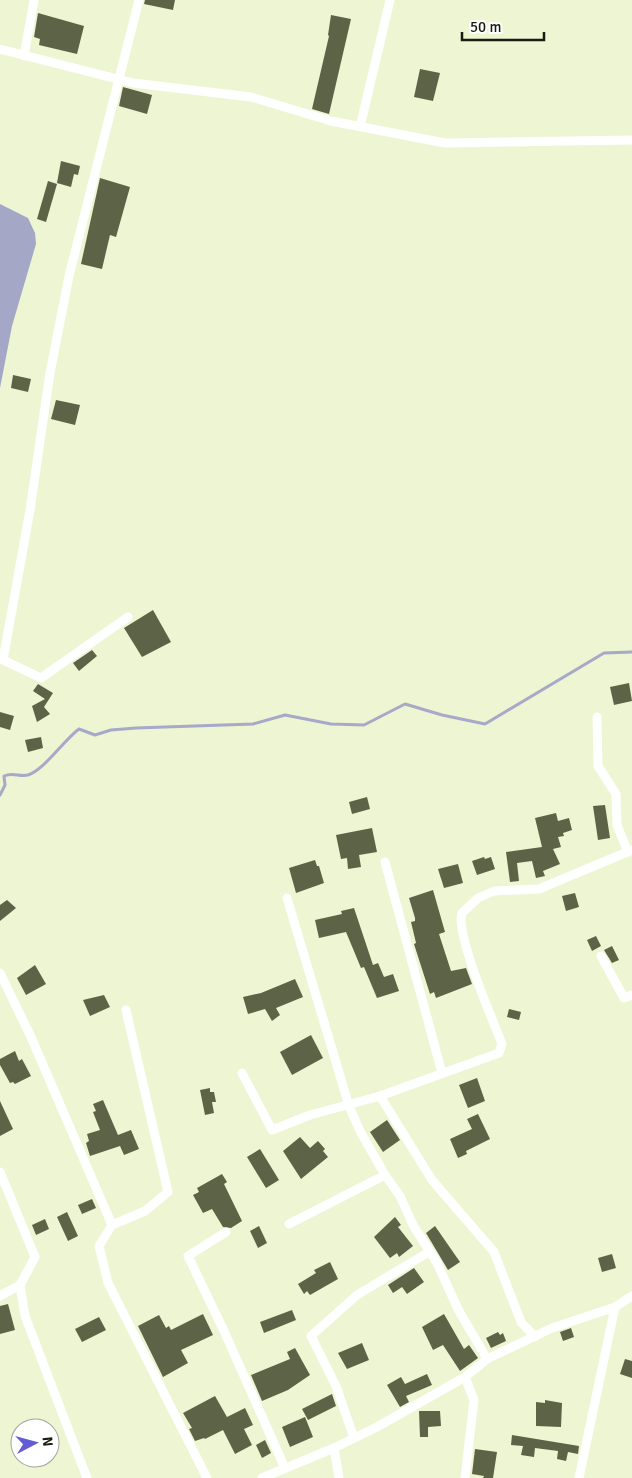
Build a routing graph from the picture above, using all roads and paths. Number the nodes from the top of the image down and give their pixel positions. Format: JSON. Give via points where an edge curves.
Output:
{"nodes":[{"id":1,"x":34,"y":0,"type":"edge"},
{"id":2,"x":139,"y":0,"type":"edge"},
{"id":3,"x":390,"y":0,"type":"edge"},
{"id":4,"x":0,"y":48,"type":"edge"},
{"id":5,"x":24,"y":56,"type":"junction"},
{"id":6,"x":118,"y":79,"type":"junction"},
{"id":7,"x":360,"y":127,"type":"junction"},
{"id":8,"x":632,"y":140,"type":"edge"},
{"id":9,"x":128,"y":617,"type":"dead end"},
{"id":10,"x":597,"y":717,"type":"dead end"},
{"id":11,"x":630,"y":851,"type":"edge"},
{"id":12,"x":385,"y":862,"type":"dead end"},
{"id":13,"x":286,"y":898,"type":"dead end"},
{"id":14,"x":601,"y":956,"type":"dead end"},
{"id":15,"x":0,"y":973,"type":"edge"},
{"id":16,"x":632,"y":995,"type":"edge"},
{"id":17,"x":126,"y":1010,"type":"dead end"},
{"id":18,"x":242,"y":1073,"type":"dead end"},
{"id":19,"x":442,"y":1073,"type":"junction"},
{"id":20,"x":380,"y":1096,"type":"junction"},
{"id":21,"x":349,"y":1106,"type":"junction"},
{"id":22,"x":0,"y":1172,"type":"edge"},
{"id":23,"x":385,"y":1175,"type":"junction"},
{"id":24,"x":289,"y":1224,"type":"dead end"},
{"id":25,"x":112,"y":1225,"type":"junction"},
{"id":26,"x":226,"y":1232,"type":"dead end"},
{"id":27,"x":430,"y":1252,"type":"junction"},
{"id":28,"x":20,"y":1285,"type":"junction"},
{"id":29,"x":0,"y":1296,"type":"edge"},
{"id":30,"x":632,"y":1296,"type":"edge"},
{"id":31,"x":614,"y":1307,"type":"junction"},
{"id":32,"x":535,"y":1337,"type":"junction"},
{"id":33,"x":487,"y":1359,"type":"junction"},
{"id":34,"x":465,"y":1377,"type":"junction"},
{"id":35,"x":354,"y":1438,"type":"junction"},
{"id":36,"x":334,"y":1448,"type":"junction"},
{"id":37,"x":285,"y":1468,"type":"junction"},
{"id":38,"x":87,"y":1478,"type":"edge"},
{"id":39,"x":207,"y":1478,"type":"edge"},
{"id":40,"x":262,"y":1478,"type":"edge"},
{"id":41,"x":339,"y":1478,"type":"edge"},
{"id":42,"x":465,"y":1478,"type":"edge"},
{"id":43,"x":579,"y":1478,"type":"edge"}],
"edges":[{"from":1,"to":5,"type":"street"},
{"from":2,"to":6,"type":"street"},
{"from":3,"to":7,"type":"street"},
{"from":4,"to":5,"type":"street"},
{"from":5,"to":6,"type":"street","via":[[51,60]]},
{"from":6,"to":7,"type":"street","via":[[251,97]]},
{"from":6,"to":9,"type":"street","via":[[69,276],[3,660],[41,678]]},
{"from":7,"to":8,"type":"street","via":[[445,143]]},
{"from":10,"to":11,"type":"street","via":[[598,766],[616,794],[616,825]]},
{"from":11,"to":19,"type":"street","via":[[539,889],[494,891],[478,898],[462,913],[461,926],[502,1049],[485,1059]]},
{"from":12,"to":19,"type":"street"},
{"from":13,"to":21,"type":"street"},
{"from":14,"to":16,"type":"street","via":[[624,998]]},
{"from":15,"to":25,"type":"street"},
{"from":17,"to":25,"type":"street","via":[[168,1192],[145,1211]]},
{"from":18,"to":21,"type":"street","via":[[272,1130],[310,1115]]},
{"from":19,"to":20,"type":"street"},
{"from":20,"to":21,"type":"street"},
{"from":20,"to":32,"type":"street","via":[[432,1180],[494,1252],[521,1322]]},
{"from":21,"to":23,"type":"street"},
{"from":22,"to":28,"type":"street","via":[[35,1257]]},
{"from":23,"to":24,"type":"street"},
{"from":23,"to":27,"type":"street"},
{"from":25,"to":39,"type":"street","via":[[99,1246],[108,1283]]},
{"from":26,"to":37,"type":"street","via":[[188,1256]]},
{"from":27,"to":33,"type":"street"},
{"from":27,"to":35,"type":"street","via":[[357,1295],[311,1336],[336,1386]]},
{"from":28,"to":29,"type":"street"},
{"from":28,"to":38,"type":"street","via":[[25,1316]]},
{"from":30,"to":31,"type":"street"},
{"from":31,"to":32,"type":"street"},
{"from":31,"to":43,"type":"street"},
{"from":32,"to":33,"type":"street"},
{"from":33,"to":34,"type":"street"},
{"from":34,"to":35,"type":"street"},
{"from":34,"to":42,"type":"street","via":[[474,1400]]},
{"from":35,"to":36,"type":"street"},
{"from":36,"to":37,"type":"street"},
{"from":36,"to":41,"type":"street"},
{"from":37,"to":40,"type":"street"}]}
